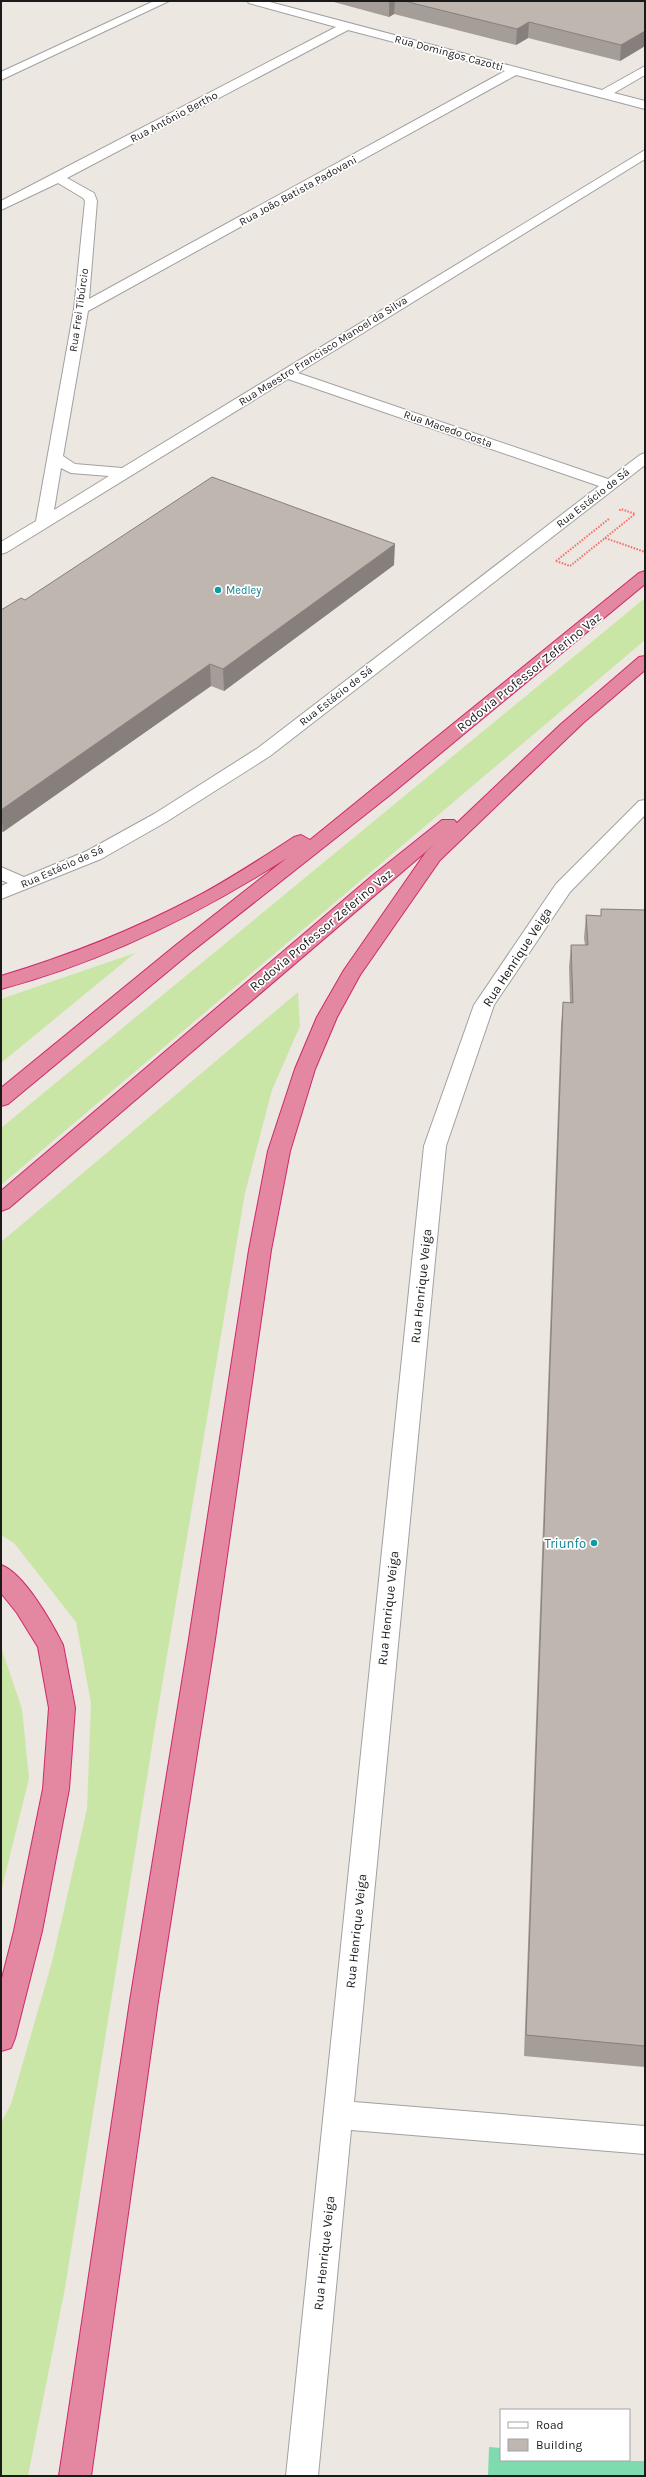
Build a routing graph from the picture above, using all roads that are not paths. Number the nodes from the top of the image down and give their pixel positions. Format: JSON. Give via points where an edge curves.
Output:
{"nodes":[{"id":1,"x":163,"y":1,"type":"edge"},
{"id":2,"x":253,"y":1,"type":"edge"},
{"id":3,"x":346,"y":26,"type":"junction"},
{"id":4,"x":645,"y":70,"type":"edge"},
{"id":5,"x":514,"y":71,"type":"junction"},
{"id":6,"x":1,"y":76,"type":"edge"},
{"id":7,"x":604,"y":94,"type":"junction"},
{"id":8,"x":645,"y":105,"type":"edge"},
{"id":9,"x":645,"y":154,"type":"edge"},
{"id":10,"x":58,"y":178,"type":"junction"},
{"id":11,"x":1,"y":206,"type":"edge"},
{"id":12,"x":81,"y":309,"type":"junction"},
{"id":13,"x":286,"y":374,"type":"junction"},
{"id":14,"x":55,"y":458,"type":"junction"},
{"id":15,"x":645,"y":458,"type":"edge"},
{"id":16,"x":126,"y":474,"type":"junction"},
{"id":17,"x":610,"y":485,"type":"junction"},
{"id":18,"x":44,"y":522,"type":"junction"},
{"id":19,"x":1,"y":549,"type":"edge"},
{"id":20,"x":645,"y":576,"type":"edge"},
{"id":21,"x":645,"y":661,"type":"edge"},
{"id":22,"x":576,"y":721,"type":"junction"},
{"id":23,"x":384,"y":791,"type":"junction"},
{"id":24,"x":645,"y":805,"type":"edge"},
{"id":25,"x":1,"y":873,"type":"edge"},
{"id":26,"x":25,"y":884,"type":"junction"},
{"id":27,"x":1,"y":893,"type":"edge"},
{"id":28,"x":1,"y":983,"type":"edge"},
{"id":29,"x":1,"y":1099,"type":"edge"},
{"id":30,"x":1,"y":1204,"type":"edge"},
{"id":31,"x":1,"y":1575,"type":"edge"},
{"id":32,"x":1,"y":2038,"type":"edge"},
{"id":33,"x":338,"y":2114,"type":"junction"},
{"id":34,"x":645,"y":2140,"type":"edge"},
{"id":35,"x":75,"y":2476,"type":"edge"},
{"id":36,"x":302,"y":2476,"type":"edge"}],
"edges":[{"from":1,"to":6,"type":"street"},
{"from":2,"to":3,"type":"street","name":"Rua Domingos Cazotti"},
{"from":3,"to":5,"type":"street","name":"Rua Domingos Cazotti"},
{"from":3,"to":10,"type":"street","name":"Rua Antônio Bertho"},
{"from":4,"to":7,"type":"street"},
{"from":5,"to":7,"type":"street","name":"Rua Domingos Cazotti"},
{"from":5,"to":12,"type":"street","name":"Rua João Batista Padovani"},
{"from":7,"to":8,"type":"street","name":"Rua Domingos Cazotti"},
{"from":9,"to":13,"type":"street","name":"Rua Maestro Francisco Manoel da Silva"},
{"from":10,"to":11,"type":"street","name":"Rua Antônio Bertho"},
{"from":10,"to":12,"type":"street","name":"Rua Frei Tibúrcio","via":[[90,198]]},
{"from":12,"to":14,"type":"street","name":"Rua Frei Tibúrcio"},
{"from":13,"to":16,"type":"street","name":"Rua Maestro Francisco Manoel da Silva"},
{"from":13,"to":17,"type":"street","name":"Rua Macedo Costa"},
{"from":14,"to":16,"type":"street","via":[[71,468]]},
{"from":14,"to":18,"type":"street","name":"Rua Frei Tibúrcio"},
{"from":15,"to":17,"type":"street","name":"Rua Estácio de Sá"},
{"from":16,"to":18,"type":"street","name":"Rua Maestro Francisco Manoel da Silva"},
{"from":17,"to":26,"type":"street","name":"Rua Estácio de Sá","via":[[264,752],[160,818],[94,855]]},
{"from":18,"to":19,"type":"street","name":"Rua Maestro Francisco Manoel da Silva"},
{"from":20,"to":23,"type":"highway","name":"Rodovia Professor Zeferino Vaz"},
{"from":21,"to":22,"type":"highway","name":"Rodovia Professor Zeferino Vaz"},
{"from":22,"to":30,"type":"highway","name":"Rodovia Professor Zeferino Vaz","via":[[379,880]]},
{"from":22,"to":35,"type":"highway","via":[[433,856],[351,974],[327,1017],[305,1069],[279,1151],[258,1258],[202,1639],[144,2001]]},
{"from":23,"to":28,"type":"highway","via":[[203,900],[114,943],[50,968]]},
{"from":23,"to":29,"type":"highway","name":"Rodovia Professor Zeferino Vaz","via":[[184,949]]},
{"from":24,"to":33,"type":"street","name":"Rua Henrique Veiga","via":[[563,888],[484,1005],[435,1146]]},
{"from":25,"to":26,"type":"street"},
{"from":26,"to":27,"type":"street","name":"Rua Estácio de Sá"},
{"from":31,"to":32,"type":"highway","via":[[26,1606],[50,1645],[62,1708],[56,1789],[28,1931]]},
{"from":33,"to":34,"type":"street"},
{"from":33,"to":36,"type":"street","name":"Rua Henrique Veiga"}]}
